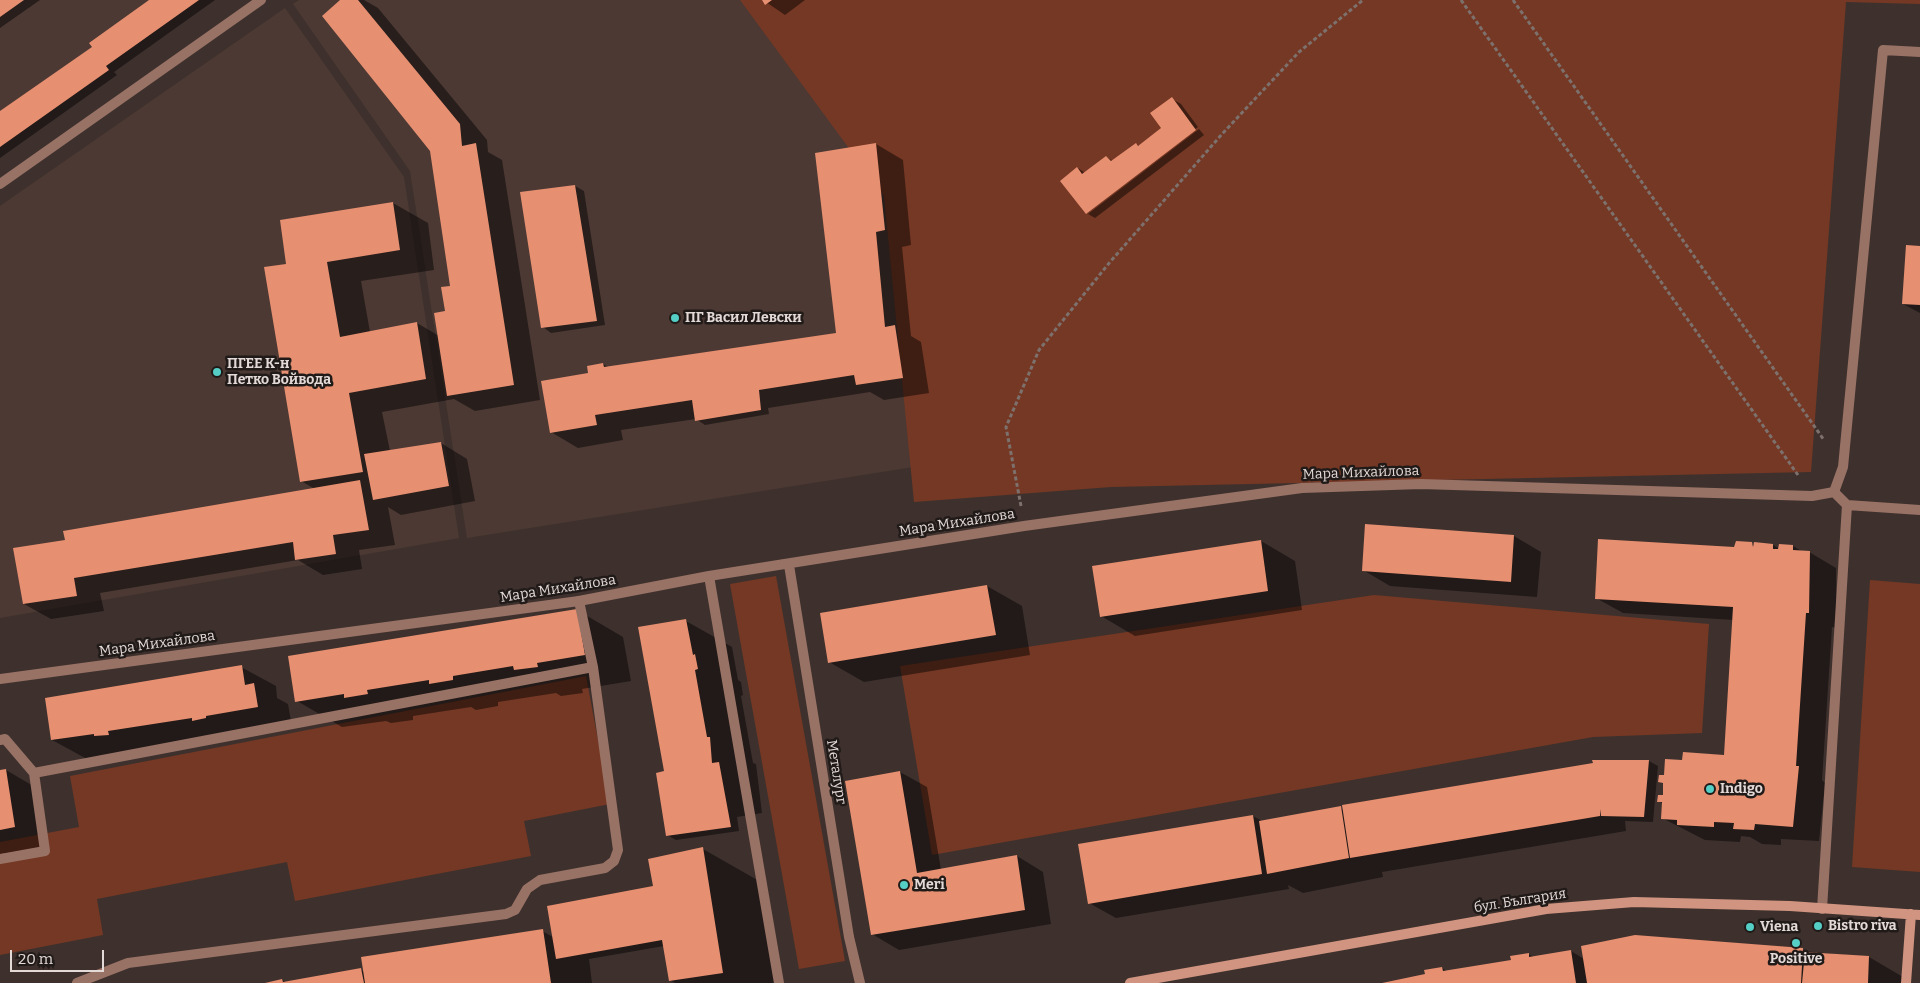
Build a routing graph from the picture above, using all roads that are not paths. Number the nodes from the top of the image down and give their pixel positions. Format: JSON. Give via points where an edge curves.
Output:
{"nodes":[{"id":1,"x":261,"y":0,"type":"edge"},
{"id":2,"x":1920,"y":52,"type":"edge"},
{"id":3,"x":0,"y":184,"type":"edge"},
{"id":4,"x":1834,"y":492,"type":"junction"},
{"id":5,"x":1847,"y":505,"type":"junction"},
{"id":6,"x":1920,"y":510,"type":"edge"},
{"id":7,"x":789,"y":565,"type":"junction"},
{"id":8,"x":709,"y":576,"type":"junction"},
{"id":9,"x":579,"y":601,"type":"junction"},
{"id":10,"x":593,"y":666,"type":"junction"},
{"id":11,"x":0,"y":679,"type":"edge"},
{"id":12,"x":0,"y":740,"type":"edge"},
{"id":13,"x":34,"y":772,"type":"junction"},
{"id":14,"x":0,"y":859,"type":"edge"},
{"id":15,"x":1822,"y":909,"type":"junction"},
{"id":16,"x":1916,"y":914,"type":"edge"},
{"id":17,"x":77,"y":983,"type":"edge"},
{"id":18,"x":779,"y":983,"type":"edge"},
{"id":19,"x":860,"y":983,"type":"edge"},
{"id":20,"x":1130,"y":983,"type":"edge"},
{"id":21,"x":1906,"y":983,"type":"edge"}],
"edges":[{"from":1,"to":3,"type":"street"},
{"from":2,"to":4,"type":"street","via":[[1883,50],[1843,466]]},
{"from":4,"to":5,"type":"street"},
{"from":4,"to":7,"type":"street","name":"Мара Михайлова","via":[[1812,496],[1420,484],[1302,488],[1024,526]]},
{"from":5,"to":6,"type":"street"},
{"from":5,"to":15,"type":"street"},
{"from":7,"to":8,"type":"street","name":"Мара Михайлова"},
{"from":7,"to":19,"type":"street","name":"Металург","via":[[849,937]]},
{"from":8,"to":9,"type":"street","name":"Мара Михайлова"},
{"from":8,"to":18,"type":"street"},
{"from":9,"to":10,"type":"street"},
{"from":9,"to":11,"type":"street","name":"Мара Михайлова"},
{"from":10,"to":13,"type":"street"},
{"from":10,"to":17,"type":"street","via":[[618,850],[614,862],[605,868],[540,880],[527,889],[515,910],[506,914],[128,963]]},
{"from":12,"to":13,"type":"street","via":[[5,739]]},
{"from":13,"to":14,"type":"street","via":[[45,851]]},
{"from":15,"to":16,"type":"main road","name":"бул. България"},
{"from":15,"to":20,"type":"main road","name":"бул. България","via":[[1634,902],[1546,909]]},
{"from":16,"to":21,"type":"main road"}]}
